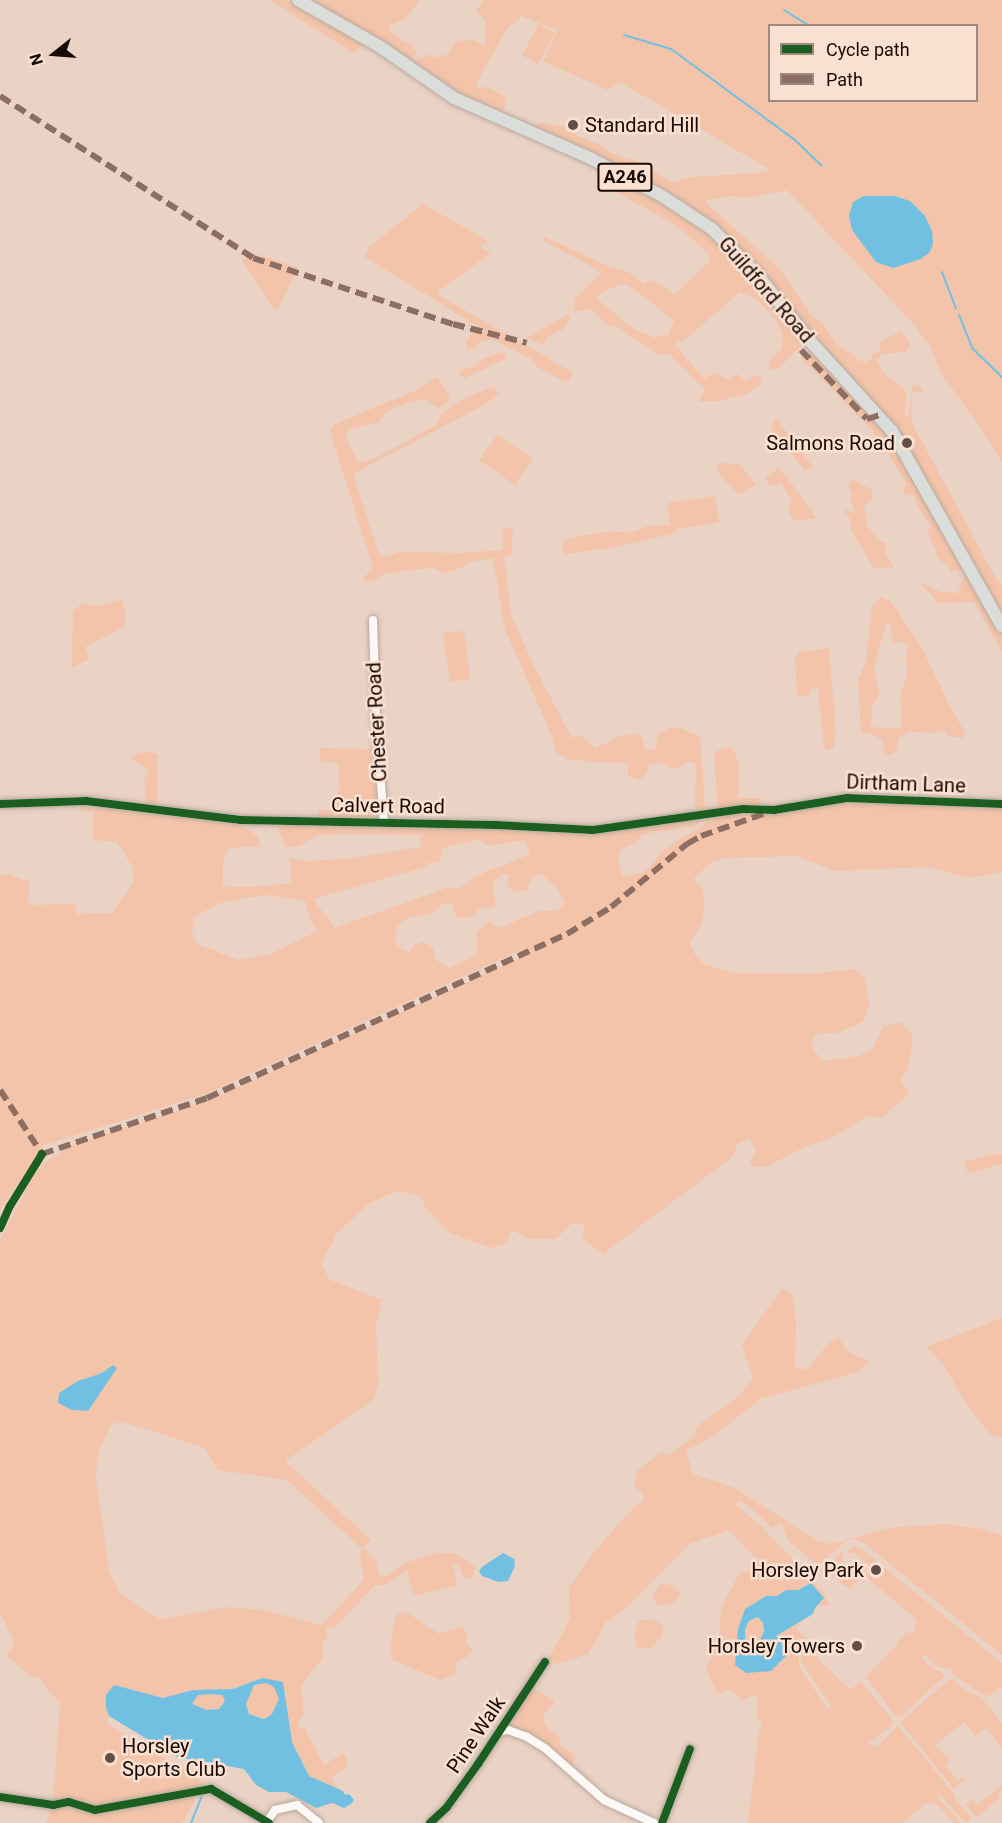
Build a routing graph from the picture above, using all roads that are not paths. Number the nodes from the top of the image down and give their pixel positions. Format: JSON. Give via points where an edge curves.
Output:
{"nodes":[{"id":1,"x":298,"y":0,"type":"edge"},
{"id":2,"x":373,"y":620,"type":"dead end"},
{"id":3,"x":1002,"y":626,"type":"edge"},
{"id":4,"x":0,"y":804,"type":"edge"},
{"id":5,"x":1002,"y":804,"type":"edge"},
{"id":6,"x":774,"y":810,"type":"joint"},
{"id":7,"x":384,"y":824,"type":"junction"},
{"id":8,"x":544,"y":1662,"type":"dead end"},
{"id":9,"x":501,"y":1731,"type":"junction"},
{"id":10,"x":690,"y":1749,"type":"dead end"},
{"id":11,"x":0,"y":1797,"type":"edge"},
{"id":12,"x":267,"y":1822,"type":"edge"},
{"id":13,"x":319,"y":1823,"type":"edge"},
{"id":14,"x":430,"y":1823,"type":"edge"},
{"id":15,"x":654,"y":1823,"type":"edge"},
{"id":16,"x":662,"y":1823,"type":"edge"}],
"edges":[{"from":1,"to":3,"type":"main road","name":"Guildford Road","number":"A246","via":[[379,46],[454,98],[590,159],[662,196],[712,229],[757,274],[810,341],[892,431]]},
{"from":2,"to":7,"type":"street","name":"Chester Road"},
{"from":4,"to":7,"type":"street","name":"Calvert Road","via":[[86,801],[241,820]]},
{"from":5,"to":6,"type":"street","name":"Dirtham Lane","via":[[847,798]]},
{"from":6,"to":7,"type":"street","name":"Calvert Road","via":[[743,809],[593,831]]},
{"from":8,"to":9,"type":"street","name":"Pine Walk"},
{"from":9,"to":14,"type":"street","name":"Pine Walk","via":[[447,1807]]},
{"from":9,"to":15,"type":"street","via":[[527,1737],[604,1800]]},
{"from":10,"to":16,"type":"street"},
{"from":11,"to":12,"type":"street","via":[[53,1805],[69,1802],[94,1810],[215,1790]]},
{"from":12,"to":13,"type":"street","via":[[275,1810],[297,1804]]}]}
